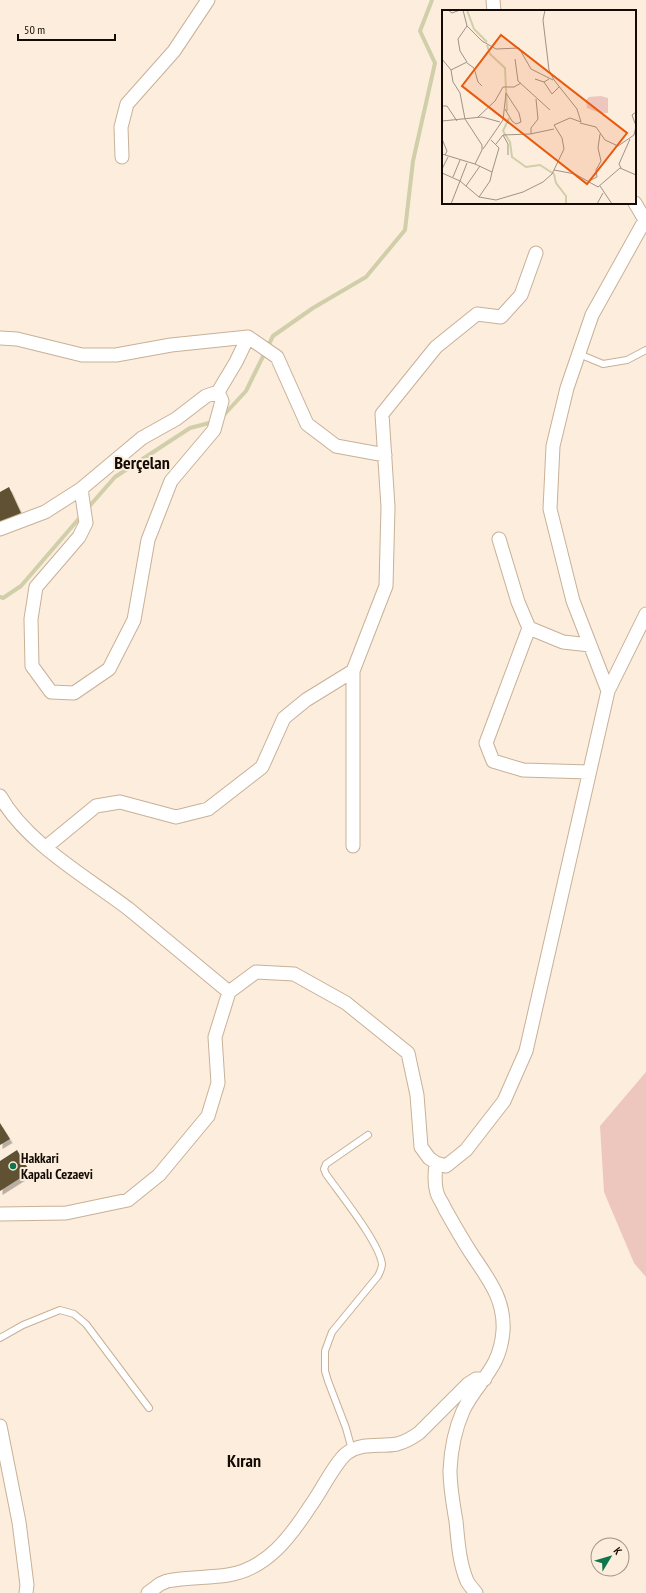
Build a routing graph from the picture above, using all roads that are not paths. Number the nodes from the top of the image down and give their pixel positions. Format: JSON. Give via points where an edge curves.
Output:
{"nodes":[{"id":1,"x":208,"y":0,"type":"edge"},
{"id":2,"x":493,"y":0,"type":"edge"},
{"id":3,"x":494,"y":10,"type":"edge"},
{"id":4,"x":122,"y":157,"type":"dead end"},
{"id":5,"x":636,"y":204,"type":"edge"},
{"id":6,"x":536,"y":253,"type":"dead end"},
{"id":7,"x":248,"y":337,"type":"junction"},
{"id":8,"x":0,"y":338,"type":"edge"},
{"id":9,"x":646,"y":350,"type":"edge"},
{"id":10,"x":579,"y":354,"type":"junction"},
{"id":11,"x":218,"y":392,"type":"junction"},
{"id":12,"x":384,"y":455,"type":"junction"},
{"id":13,"x":81,"y":489,"type":"junction"},
{"id":14,"x":0,"y":529,"type":"edge"},
{"id":15,"x":499,"y":539,"type":"dead end"},
{"id":16,"x":646,"y":614,"type":"edge"},
{"id":17,"x":529,"y":628,"type":"junction"},
{"id":18,"x":590,"y":645,"type":"junction"},
{"id":19,"x":353,"y":671,"type":"junction"},
{"id":20,"x":608,"y":691,"type":"junction"},
{"id":21,"x":589,"y":772,"type":"junction"},
{"id":22,"x":0,"y":796,"type":"edge"},
{"id":23,"x":353,"y":846,"type":"dead end"},
{"id":24,"x":46,"y":848,"type":"junction"},
{"id":25,"x":229,"y":992,"type":"junction"},
{"id":26,"x":368,"y":1135,"type":"dead end"},
{"id":27,"x":436,"y":1163,"type":"junction"},
{"id":28,"x":0,"y":1214,"type":"edge"},
{"id":29,"x":0,"y":1338,"type":"edge"},
{"id":30,"x":485,"y":1379,"type":"junction"},
{"id":31,"x":149,"y":1408,"type":"dead end"},
{"id":32,"x":0,"y":1426,"type":"edge"},
{"id":33,"x":352,"y":1450,"type":"junction"},
{"id":34,"x":27,"y":1589,"type":"edge"},
{"id":35,"x":38,"y":1593,"type":"edge"},
{"id":36,"x":148,"y":1593,"type":"edge"},
{"id":37,"x":476,"y":1593,"type":"edge"}],
"edges":[{"from":1,"to":4,"type":"street","via":[[174,51],[127,104],[121,127]]},
{"from":2,"to":3,"type":"street"},
{"from":5,"to":10,"type":"street","via":[[645,220],[592,315]]},
{"from":6,"to":12,"type":"street","via":[[521,295],[501,317],[477,314],[436,347],[382,414]]},
{"from":7,"to":8,"type":"street","via":[[171,345],[116,355],[82,355],[18,338]]},
{"from":7,"to":11,"type":"street"},
{"from":7,"to":12,"type":"street","via":[[277,357],[308,424],[336,446]]},
{"from":9,"to":10,"type":"lane","via":[[627,360],[603,364]]},
{"from":10,"to":18,"type":"street","via":[[567,388],[553,446],[550,509],[574,602]]},
{"from":11,"to":13,"type":"street","via":[[206,396],[176,419],[142,438]]},
{"from":11,"to":13,"type":"street","via":[[222,401],[214,430],[171,481],[148,540],[134,620],[109,669],[74,693],[51,692],[32,666],[31,619],[36,587],[79,537],[86,523]]},
{"from":12,"to":19,"type":"street","via":[[388,507],[386,586]]},
{"from":13,"to":14,"type":"street","via":[[46,512]]},
{"from":15,"to":17,"type":"street","via":[[518,602]]},
{"from":16,"to":20,"type":"street"},
{"from":17,"to":18,"type":"street","via":[[563,642]]},
{"from":17,"to":21,"type":"street","via":[[486,743],[493,761],[523,770]]},
{"from":18,"to":20,"type":"street"},
{"from":19,"to":23,"type":"street"},
{"from":19,"to":24,"type":"street","via":[[306,700],[284,718],[262,767],[208,809],[176,817],[120,802],[96,806]]},
{"from":20,"to":21,"type":"street"},
{"from":21,"to":27,"type":"street","via":[[526,1051],[504,1101],[466,1150],[446,1166]]},
{"from":22,"to":24,"type":"street","via":[[8,810]]},
{"from":24,"to":25,"type":"street","via":[[129,910]]},
{"from":25,"to":27,"type":"street","via":[[256,972],[294,974],[346,1003],[408,1053],[417,1095],[421,1147]]},
{"from":25,"to":28,"type":"street","via":[[215,1037],[218,1083],[208,1116],[159,1175],[128,1200],[66,1213]]},
{"from":26,"to":33,"type":"lane","via":[[326,1164],[324,1169],[362,1225],[378,1252],[382,1265],[378,1276],[332,1332],[326,1351],[325,1371]]},
{"from":27,"to":30,"type":"street","via":[[437,1194],[473,1256],[490,1279],[500,1304],[503,1328],[501,1344],[497,1359]]},
{"from":29,"to":31,"type":"lane","via":[[23,1325],[60,1310],[74,1314],[86,1324]]},
{"from":30,"to":33,"type":"street","via":[[476,1379],[468,1384],[412,1438],[397,1444],[366,1445]]},
{"from":30,"to":37,"type":"street","via":[[469,1401],[458,1424],[450,1469],[461,1561],[467,1581]]},
{"from":32,"to":34,"type":"street","via":[[19,1522]]},
{"from":33,"to":36,"type":"street","via":[[341,1459],[280,1547],[265,1560],[250,1569],[229,1575],[167,1581]]},
{"from":34,"to":35,"type":"street"}]}
